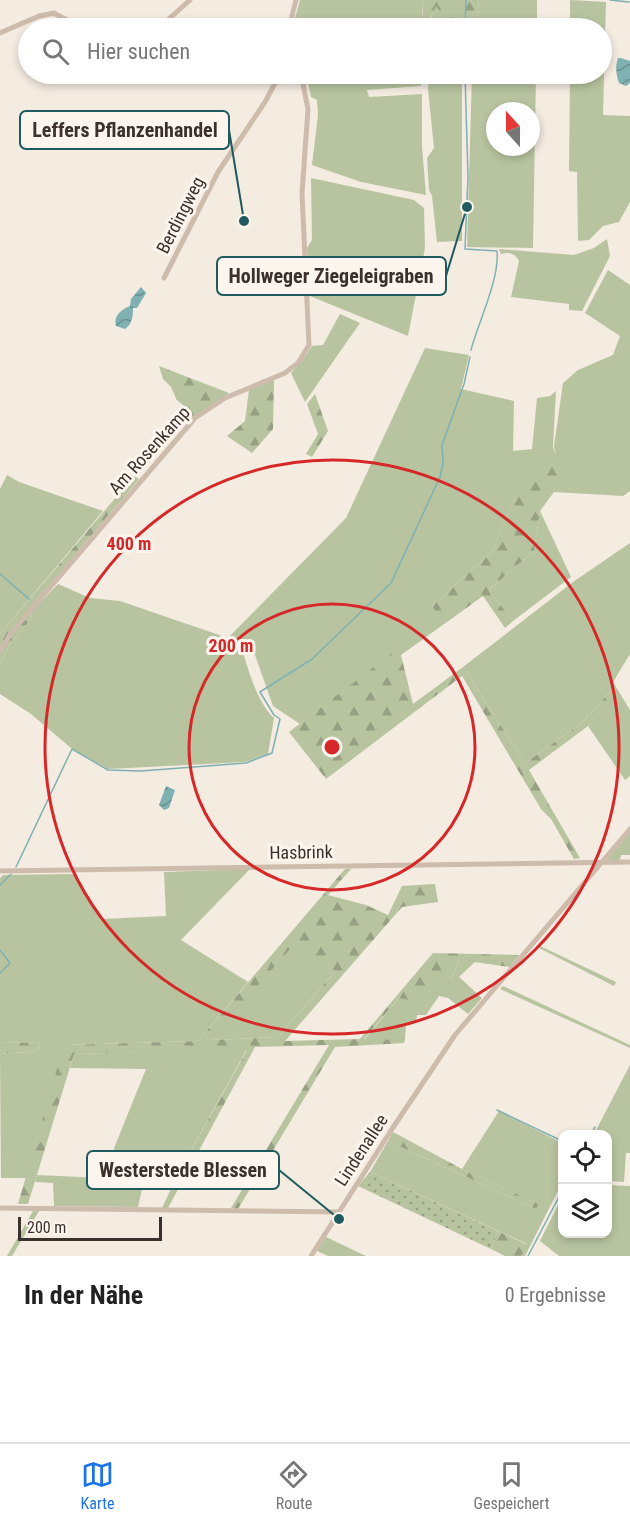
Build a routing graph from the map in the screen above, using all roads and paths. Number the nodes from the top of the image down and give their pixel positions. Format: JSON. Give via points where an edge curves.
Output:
{"nodes":[{"id":1,"x":190,"y":0,"type":"edge"},
{"id":2,"x":296,"y":0,"type":"edge"},
{"id":3,"x":34,"y":18,"type":"edge"},
{"id":4,"x":63,"y":18,"type":"edge"},
{"id":5,"x":170,"y":18,"type":"edge"},
{"id":6,"x":292,"y":18,"type":"edge"},
{"id":7,"x":18,"y":25,"type":"edge"},
{"id":8,"x":0,"y":33,"type":"edge"},
{"id":9,"x":275,"y":84,"type":"edge"},
{"id":10,"x":303,"y":84,"type":"edge"},
{"id":11,"x":164,"y":278,"type":"dead end"},
{"id":12,"x":0,"y":651,"type":"edge"},
{"id":13,"x":630,"y":829,"type":"edge"},
{"id":14,"x":602,"y":862,"type":"junction"},
{"id":15,"x":630,"y":862,"type":"edge"},
{"id":16,"x":0,"y":871,"type":"edge"},
{"id":17,"x":0,"y":1208,"type":"edge"},
{"id":18,"x":339,"y":1212,"type":"junction"},
{"id":19,"x":311,"y":1256,"type":"edge"}],
"edges":[{"from":1,"to":5,"type":"street"},
{"from":2,"to":6,"type":"street"},
{"from":3,"to":4,"type":"street","via":[[54,13]]},
{"from":7,"to":8,"type":"street"},
{"from":9,"to":11,"type":"street","name":"Berdingweg","via":[[218,172]]},
{"from":10,"to":12,"type":"street","name":"Am Rosenkamp","via":[[308,109],[302,193],[309,330],[306,351],[285,373],[225,398],[195,418],[11,633]]},
{"from":13,"to":14,"type":"street","name":"Lindenallee"},
{"from":14,"to":15,"type":"street"},
{"from":14,"to":16,"type":"street","name":"Hasbrink"},
{"from":14,"to":18,"type":"street","name":"Lindenallee","via":[[455,1035]]},
{"from":17,"to":18,"type":"street","name":"Lindenallee"},
{"from":18,"to":19,"type":"street"}]}
